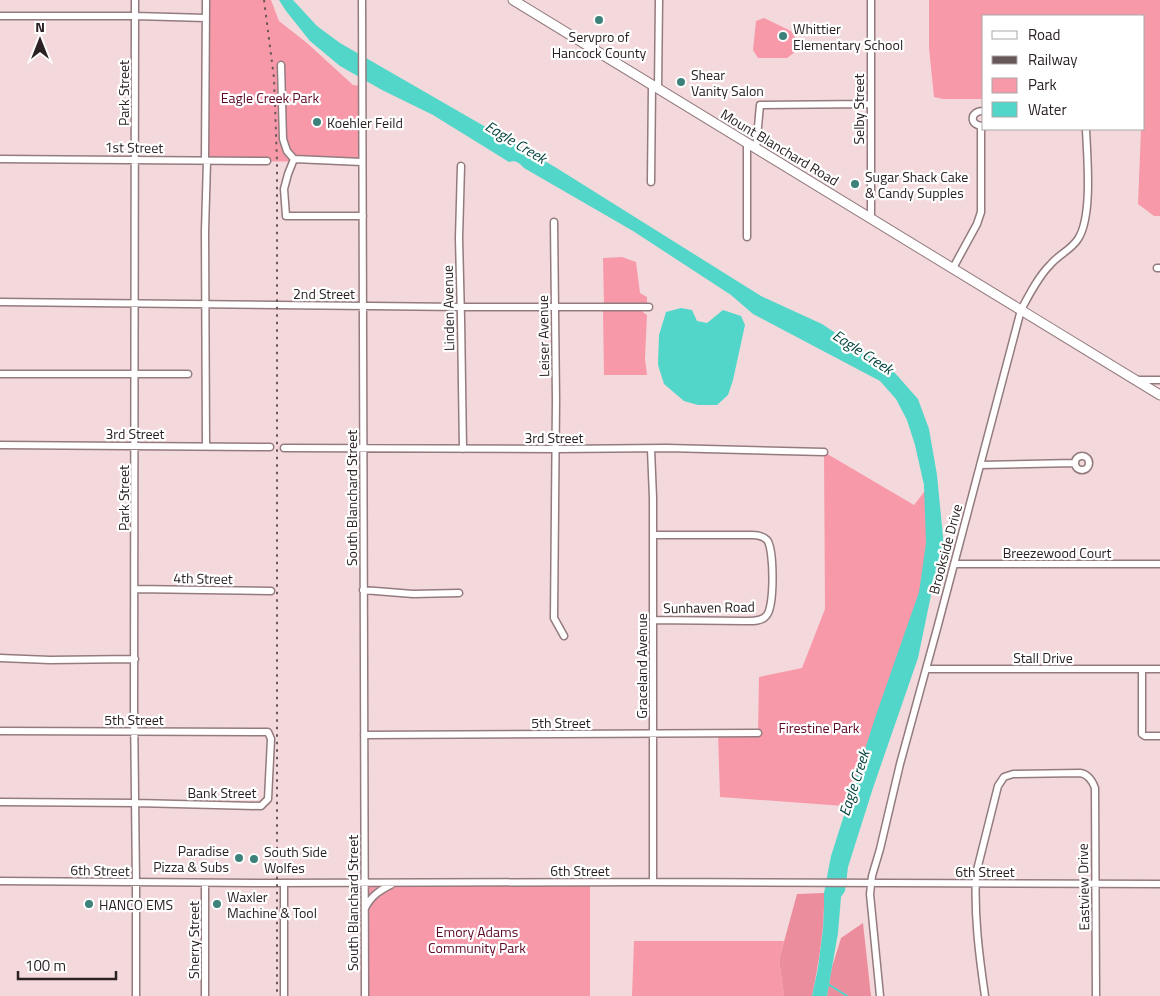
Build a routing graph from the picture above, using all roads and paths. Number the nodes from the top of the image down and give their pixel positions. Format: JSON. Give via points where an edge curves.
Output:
{"nodes":[{"id":1,"x":136,"y":0,"type":"edge"},
{"id":2,"x":206,"y":0,"type":"edge"},
{"id":3,"x":362,"y":0,"type":"edge"},
{"id":4,"x":513,"y":0,"type":"edge"},
{"id":5,"x":659,"y":0,"type":"edge"},
{"id":6,"x":871,"y":0,"type":"edge"},
{"id":7,"x":0,"y":16,"type":"edge"},
{"id":8,"x":135,"y":16,"type":"junction"},
{"id":9,"x":206,"y":18,"type":"junction"},
{"id":10,"x":281,"y":65,"type":"dead end"},
{"id":11,"x":655,"y":87,"type":"junction"},
{"id":12,"x":870,"y":104,"type":"junction"},
{"id":13,"x":982,"y":110,"type":"edge"},
{"id":14,"x":982,"y":127,"type":"edge"},
{"id":15,"x":1086,"y":130,"type":"edge"},
{"id":16,"x":747,"y":143,"type":"junction"},
{"id":17,"x":756,"y":148,"type":"junction"},
{"id":18,"x":0,"y":159,"type":"edge"},
{"id":19,"x":294,"y":159,"type":"junction"},
{"id":20,"x":136,"y":160,"type":"junction"},
{"id":21,"x":206,"y":161,"type":"junction"},
{"id":22,"x":267,"y":161,"type":"dead end"},
{"id":23,"x":362,"y":162,"type":"junction"},
{"id":24,"x":460,"y":166,"type":"dead end"},
{"id":25,"x":651,"y":182,"type":"dead end"},
{"id":26,"x":363,"y":216,"type":"junction"},
{"id":27,"x":871,"y":218,"type":"junction"},
{"id":28,"x":554,"y":222,"type":"dead end"},
{"id":29,"x":748,"y":237,"type":"dead end"},
{"id":30,"x":953,"y":268,"type":"junction"},
{"id":31,"x":0,"y":302,"type":"edge"},
{"id":32,"x":135,"y":304,"type":"junction"},
{"id":33,"x":206,"y":305,"type":"junction"},
{"id":34,"x":363,"y":306,"type":"junction"},
{"id":35,"x":461,"y":307,"type":"junction"},
{"id":36,"x":555,"y":307,"type":"junction"},
{"id":37,"x":649,"y":307,"type":"dead end"},
{"id":38,"x":1021,"y":310,"type":"junction"},
{"id":39,"x":0,"y":374,"type":"edge"},
{"id":40,"x":135,"y":374,"type":"junction"},
{"id":41,"x":188,"y":374,"type":"dead end"},
{"id":42,"x":1136,"y":380,"type":"junction"},
{"id":43,"x":1160,"y":380,"type":"edge"},
{"id":44,"x":1160,"y":395,"type":"edge"},
{"id":45,"x":0,"y":445,"type":"edge"},
{"id":46,"x":135,"y":446,"type":"junction"},
{"id":47,"x":206,"y":446,"type":"junction"},
{"id":48,"x":270,"y":447,"type":"dead end"},
{"id":49,"x":284,"y":448,"type":"dead end"},
{"id":50,"x":363,"y":448,"type":"junction"},
{"id":51,"x":463,"y":449,"type":"junction"},
{"id":52,"x":556,"y":449,"type":"junction"},
{"id":53,"x":651,"y":449,"type":"junction"},
{"id":54,"x":824,"y":452,"type":"dead end"},
{"id":55,"x":1074,"y":463,"type":"dead end"},
{"id":56,"x":980,"y":465,"type":"junction"},
{"id":57,"x":653,"y":535,"type":"junction"},
{"id":58,"x":954,"y":564,"type":"junction"},
{"id":59,"x":1160,"y":564,"type":"edge"},
{"id":60,"x":135,"y":589,"type":"junction"},
{"id":61,"x":363,"y":590,"type":"junction"},
{"id":62,"x":271,"y":591,"type":"dead end"},
{"id":63,"x":459,"y":593,"type":"dead end"},
{"id":64,"x":653,"y":620,"type":"junction"},
{"id":65,"x":564,"y":636,"type":"dead end"},
{"id":66,"x":0,"y":658,"type":"edge"},
{"id":67,"x":135,"y":660,"type":"junction"},
{"id":68,"x":926,"y":669,"type":"junction"},
{"id":69,"x":1142,"y":669,"type":"junction"},
{"id":70,"x":1160,"y":669,"type":"edge"},
{"id":71,"x":0,"y":731,"type":"edge"},
{"id":72,"x":135,"y":732,"type":"junction"},
{"id":73,"x":268,"y":732,"type":"joint"},
{"id":74,"x":653,"y":734,"type":"junction"},
{"id":75,"x":758,"y":734,"type":"dead end"},
{"id":76,"x":364,"y":735,"type":"junction"},
{"id":77,"x":1160,"y":736,"type":"edge"},
{"id":78,"x":0,"y":802,"type":"edge"},
{"id":79,"x":136,"y":803,"type":"junction"},
{"id":80,"x":0,"y":881,"type":"edge"},
{"id":81,"x":653,"y":882,"type":"junction"},
{"id":82,"x":136,"y":883,"type":"junction"},
{"id":83,"x":205,"y":883,"type":"junction"},
{"id":84,"x":284,"y":883,"type":"junction"},
{"id":85,"x":394,"y":883,"type":"junction"},
{"id":86,"x":364,"y":884,"type":"junction"},
{"id":87,"x":870,"y":884,"type":"junction"},
{"id":88,"x":976,"y":884,"type":"junction"},
{"id":89,"x":1095,"y":884,"type":"junction"},
{"id":90,"x":1160,"y":884,"type":"edge"},
{"id":91,"x":364,"y":909,"type":"junction"},
{"id":92,"x":136,"y":996,"type":"edge"},
{"id":93,"x":205,"y":996,"type":"edge"},
{"id":94,"x":284,"y":996,"type":"edge"},
{"id":95,"x":365,"y":996,"type":"edge"},
{"id":96,"x":880,"y":996,"type":"edge"},
{"id":97,"x":985,"y":996,"type":"edge"},
{"id":98,"x":1096,"y":996,"type":"edge"}],
"edges":[{"from":1,"to":8,"type":"street","name":"Park Street"},
{"from":2,"to":9,"type":"street"},
{"from":3,"to":23,"type":"street","name":"South Blanchard Street"},
{"from":4,"to":11,"type":"main road","name":"Mount Blanchard Road"},
{"from":5,"to":11,"type":"street"},
{"from":6,"to":12,"type":"street","name":"Selby Street"},
{"from":7,"to":8,"type":"street"},
{"from":8,"to":9,"type":"street"},
{"from":8,"to":20,"type":"street","name":"Park Street"},
{"from":9,"to":21,"type":"street"},
{"from":10,"to":19,"type":"street","via":[[283,139],[286,151]]},
{"from":11,"to":16,"type":"main road","name":"Mount Blanchard Road"},
{"from":11,"to":25,"type":"street"},
{"from":12,"to":17,"type":"street","via":[[760,105]]},
{"from":12,"to":27,"type":"street","name":"Selby Street"},
{"from":13,"to":14,"type":"street","via":[[972,118],[973,123]]},
{"from":14,"to":30,"type":"street","via":[[981,212]]},
{"from":15,"to":38,"type":"street","name":"Brookside Drive","via":[[1088,195],[1084,228],[1077,241],[1044,272]]},
{"from":16,"to":17,"type":"main road","name":"Mount Blanchard Road"},
{"from":16,"to":29,"type":"street"},
{"from":17,"to":27,"type":"main road","name":"Mount Blanchard Road"},
{"from":18,"to":20,"type":"street","name":"1st Street"},
{"from":19,"to":23,"type":"street"},
{"from":19,"to":26,"type":"street","via":[[284,190],[286,216]]},
{"from":20,"to":21,"type":"street","name":"1st Street"},
{"from":20,"to":32,"type":"street","name":"Park Street"},
{"from":21,"to":22,"type":"street","name":"1st Street"},
{"from":21,"to":33,"type":"street"},
{"from":23,"to":26,"type":"street","name":"South Blanchard Street"},
{"from":24,"to":35,"type":"street","name":"Linden Avenue"},
{"from":26,"to":34,"type":"street","name":"South Blanchard Street"},
{"from":27,"to":30,"type":"main road","name":"Mount Blanchard Road"},
{"from":28,"to":36,"type":"street","name":"Leiser Avenue"},
{"from":30,"to":38,"type":"main road","name":"Mount Blanchard Road"},
{"from":31,"to":32,"type":"street","name":"2nd Street"},
{"from":32,"to":33,"type":"street","name":"2nd Street"},
{"from":32,"to":40,"type":"street","name":"Park Street"},
{"from":33,"to":34,"type":"street","name":"2nd Street"},
{"from":33,"to":47,"type":"street"},
{"from":34,"to":35,"type":"street","name":"2nd Street"},
{"from":34,"to":50,"type":"street","name":"South Blanchard Street"},
{"from":35,"to":36,"type":"street","name":"2nd Street"},
{"from":35,"to":51,"type":"street","name":"Linden Avenue"},
{"from":36,"to":37,"type":"street","name":"2nd Street"},
{"from":36,"to":52,"type":"street","name":"Leiser Avenue"},
{"from":38,"to":42,"type":"main road","name":"Mount Blanchard Road"},
{"from":38,"to":56,"type":"street","name":"Brookside Drive"},
{"from":39,"to":40,"type":"street"},
{"from":40,"to":41,"type":"street"},
{"from":40,"to":46,"type":"street","name":"Park Street"},
{"from":42,"to":43,"type":"street"},
{"from":42,"to":44,"type":"main road","name":"Mount Blanchard Road"},
{"from":45,"to":46,"type":"street","name":"3rd Street"},
{"from":46,"to":47,"type":"street","name":"3rd Street"},
{"from":46,"to":60,"type":"street","name":"Park Street"},
{"from":47,"to":48,"type":"street","name":"3rd Street"},
{"from":49,"to":50,"type":"street","name":"3rd Street"},
{"from":50,"to":51,"type":"street","name":"3rd Street"},
{"from":50,"to":61,"type":"street","name":"South Blanchard Street"},
{"from":51,"to":52,"type":"street","name":"3rd Street"},
{"from":52,"to":53,"type":"street","name":"3rd Street"},
{"from":52,"to":65,"type":"street","name":"Leiser Avenue","via":[[554,618]]},
{"from":53,"to":54,"type":"street","name":"3rd Street"},
{"from":53,"to":57,"type":"street","name":"Graceland Avenue"},
{"from":55,"to":56,"type":"street"},
{"from":56,"to":58,"type":"street","name":"Brookside Drive"},
{"from":57,"to":64,"type":"street","name":"Graceland Avenue"},
{"from":57,"to":64,"type":"street","name":"Sunhaven Road","via":[[757,535],[769,543],[772,560],[771,607],[765,618],[744,621]]},
{"from":58,"to":59,"type":"street","name":"Breezewood Court"},
{"from":58,"to":68,"type":"street","name":"Brookside Drive"},
{"from":60,"to":62,"type":"street","name":"4th Street"},
{"from":60,"to":67,"type":"street","name":"Park Street"},
{"from":61,"to":63,"type":"street"},
{"from":61,"to":76,"type":"street","name":"South Blanchard Street"},
{"from":64,"to":74,"type":"street","name":"Graceland Avenue"},
{"from":66,"to":67,"type":"street"},
{"from":67,"to":72,"type":"street","name":"Park Street"},
{"from":68,"to":69,"type":"street","name":"Stall Drive"},
{"from":68,"to":87,"type":"street","name":"Brookside Drive"},
{"from":69,"to":70,"type":"street","name":"Stall Drive"},
{"from":69,"to":77,"type":"street","via":[[1142,734]]},
{"from":71,"to":72,"type":"street","name":"5th Street"},
{"from":72,"to":73,"type":"street","name":"5th Street"},
{"from":72,"to":79,"type":"street","name":"Park Street"},
{"from":73,"to":79,"type":"street","name":"Bank Street","via":[[271,739],[268,799],[262,806]]},
{"from":74,"to":75,"type":"street","name":"5th Street"},
{"from":74,"to":76,"type":"street","name":"5th Street"},
{"from":74,"to":81,"type":"street","name":"Graceland Avenue"},
{"from":76,"to":86,"type":"street","name":"South Blanchard Street"},
{"from":78,"to":79,"type":"street"},
{"from":79,"to":82,"type":"street","name":"Park Street"},
{"from":80,"to":82,"type":"street","name":"6th Street"},
{"from":81,"to":85,"type":"street","name":"6th Street"},
{"from":81,"to":87,"type":"street","name":"6th Street"},
{"from":82,"to":83,"type":"street","name":"6th Street"},
{"from":82,"to":92,"type":"street","name":"Park Street"},
{"from":83,"to":84,"type":"street","name":"6th Street"},
{"from":83,"to":93,"type":"street","name":"Sherry Street"},
{"from":84,"to":86,"type":"street","name":"6th Street"},
{"from":84,"to":94,"type":"street"},
{"from":85,"to":86,"type":"street","name":"6th Street"},
{"from":85,"to":91,"type":"street","via":[[376,893]]},
{"from":86,"to":91,"type":"street","name":"South Blanchard Street"},
{"from":87,"to":88,"type":"street","name":"6th Street"},
{"from":87,"to":96,"type":"street","name":"Brookside Drive"},
{"from":88,"to":89,"type":"street","name":"6th Street"},
{"from":88,"to":89,"type":"street","name":"Eastview Drive","via":[[998,786],[1004,777],[1013,774],[1080,773],[1087,775],[1095,788]]},
{"from":88,"to":97,"type":"street","via":[[977,942]]},
{"from":89,"to":90,"type":"street","name":"6th Street"},
{"from":89,"to":98,"type":"street","name":"Eastview Drive"},
{"from":91,"to":95,"type":"street","name":"South Blanchard Street"}]}
